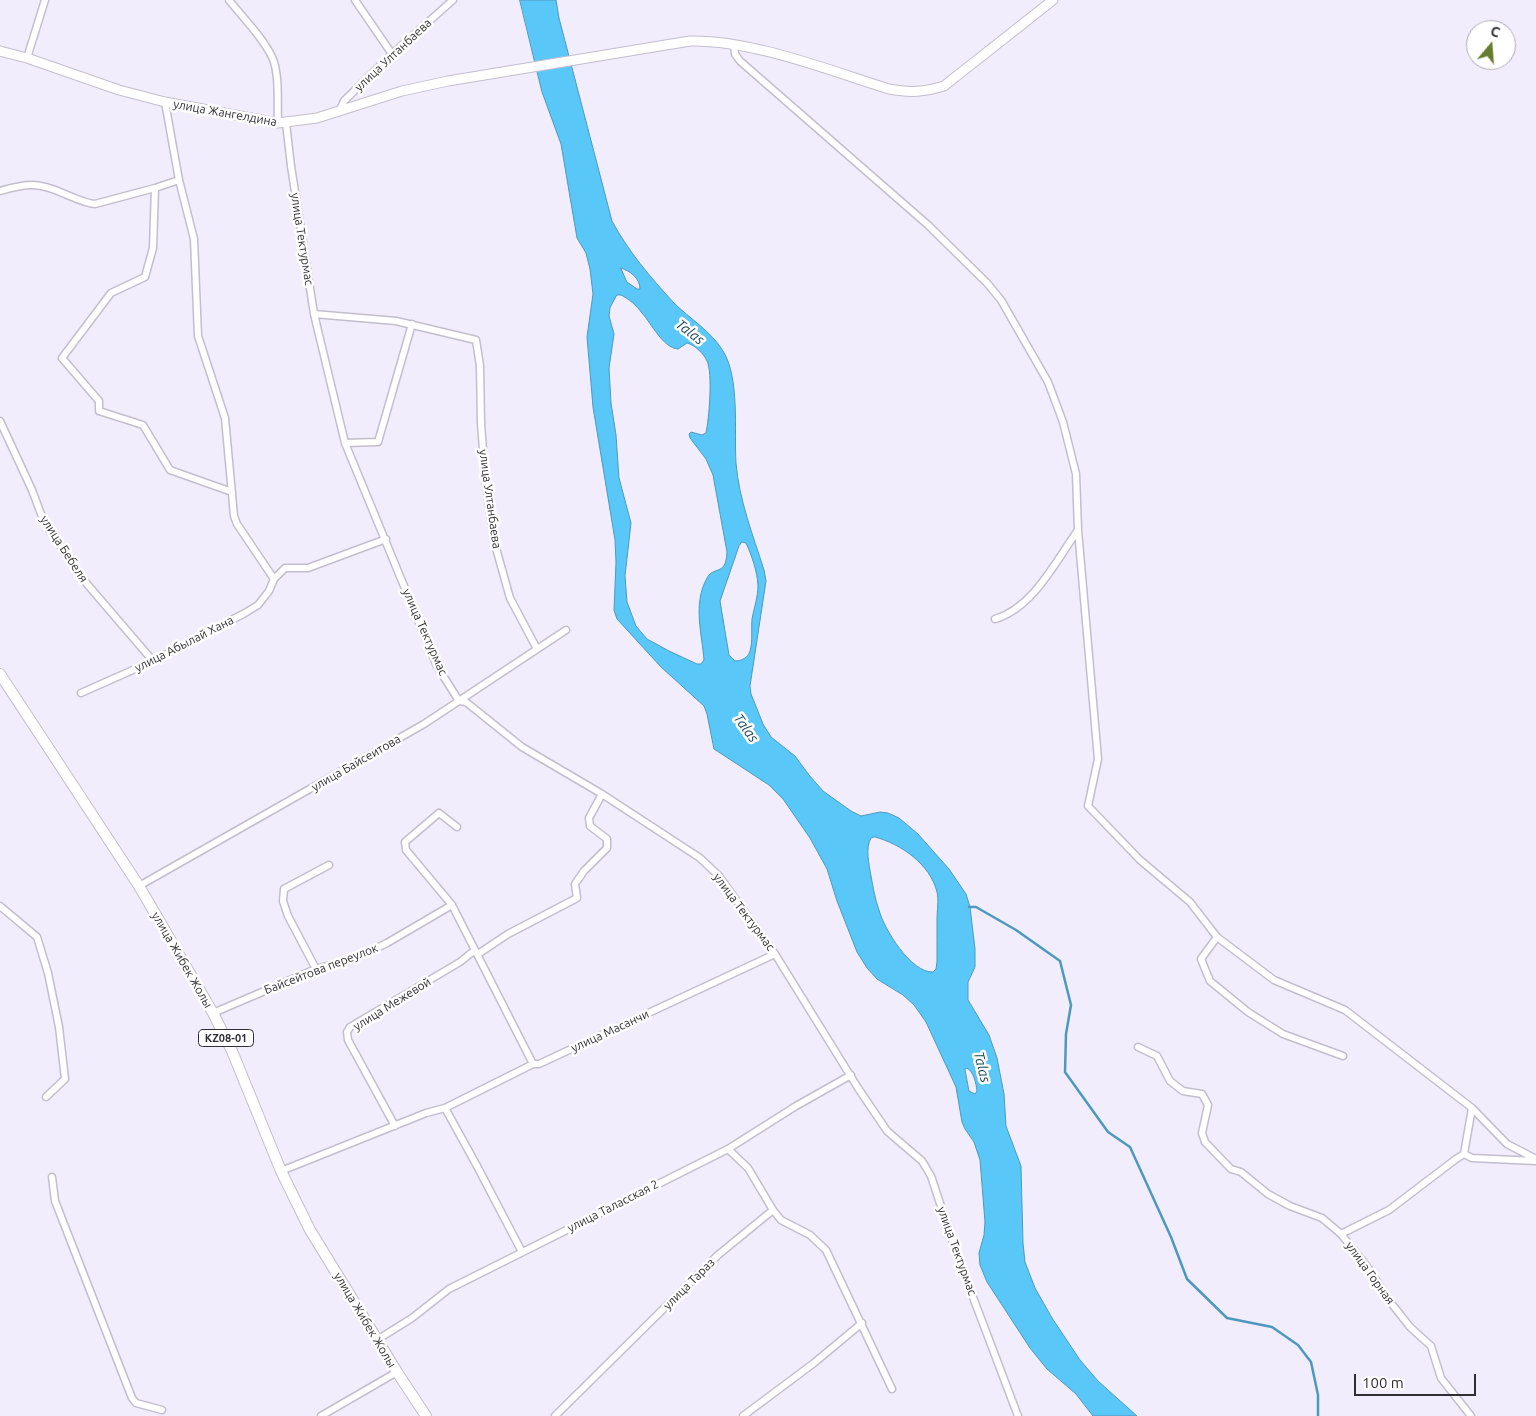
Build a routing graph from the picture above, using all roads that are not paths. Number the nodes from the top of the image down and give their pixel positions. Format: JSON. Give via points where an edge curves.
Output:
{"nodes":[{"id":1,"x":45,"y":0,"type":"edge"},
{"id":2,"x":229,"y":0,"type":"edge"},
{"id":3,"x":355,"y":0,"type":"edge"},
{"id":4,"x":453,"y":0,"type":"edge"},
{"id":5,"x":1054,"y":0,"type":"edge"},
{"id":6,"x":734,"y":45,"type":"junction"},
{"id":7,"x":0,"y":51,"type":"edge"},
{"id":8,"x":392,"y":54,"type":"junction"},
{"id":9,"x":27,"y":58,"type":"junction"},
{"id":10,"x":165,"y":102,"type":"junction"},
{"id":11,"x":339,"y":112,"type":"junction"},
{"id":12,"x":282,"y":123,"type":"junction"},
{"id":13,"x":179,"y":180,"type":"junction"},
{"id":14,"x":155,"y":188,"type":"junction"},
{"id":15,"x":0,"y":191,"type":"edge"},
{"id":16,"x":314,"y":314,"type":"junction"},
{"id":17,"x":412,"y":324,"type":"junction"},
{"id":18,"x":0,"y":421,"type":"edge"},
{"id":19,"x":345,"y":443,"type":"junction"},
{"id":20,"x":232,"y":492,"type":"junction"},
{"id":21,"x":1078,"y":530,"type":"junction"},
{"id":22,"x":386,"y":539,"type":"junction"},
{"id":23,"x":274,"y":580,"type":"junction"},
{"id":24,"x":995,"y":619,"type":"dead end"},
{"id":25,"x":566,"y":630,"type":"dead end"},
{"id":26,"x":537,"y":649,"type":"junction"},
{"id":27,"x":153,"y":661,"type":"junction"},
{"id":28,"x":0,"y":674,"type":"edge"},
{"id":29,"x":81,"y":693,"type":"dead end"},
{"id":30,"x":459,"y":701,"type":"junction"},
{"id":31,"x":602,"y":794,"type":"junction"},
{"id":32,"x":457,"y":828,"type":"dead end"},
{"id":33,"x":329,"y":865,"type":"dead end"},
{"id":34,"x":139,"y":886,"type":"junction"},
{"id":35,"x":452,"y":905,"type":"junction"},
{"id":36,"x":0,"y":906,"type":"edge"},
{"id":37,"x":1217,"y":937,"type":"junction"},
{"id":38,"x":477,"y":952,"type":"junction"},
{"id":39,"x":775,"y":954,"type":"junction"},
{"id":40,"x":316,"y":969,"type":"junction"},
{"id":41,"x":213,"y":1013,"type":"junction"},
{"id":42,"x":1138,"y":1046,"type":"dead end"},
{"id":43,"x":1343,"y":1056,"type":"dead end"},
{"id":44,"x":533,"y":1064,"type":"junction"},
{"id":45,"x":851,"y":1075,"type":"junction"},
{"id":46,"x":46,"y":1097,"type":"dead end"},
{"id":47,"x":445,"y":1108,"type":"junction"},
{"id":48,"x":1472,"y":1108,"type":"junction"},
{"id":49,"x":396,"y":1126,"type":"junction"},
{"id":50,"x":728,"y":1149,"type":"junction"},
{"id":51,"x":1464,"y":1154,"type":"junction"},
{"id":52,"x":1536,"y":1160,"type":"edge"},
{"id":53,"x":281,"y":1171,"type":"junction"},
{"id":54,"x":52,"y":1177,"type":"dead end"},
{"id":55,"x":772,"y":1210,"type":"junction"},
{"id":56,"x":1341,"y":1234,"type":"junction"},
{"id":57,"x":522,"y":1252,"type":"junction"},
{"id":58,"x":862,"y":1323,"type":"junction"},
{"id":59,"x":377,"y":1340,"type":"junction"},
{"id":60,"x":397,"y":1372,"type":"junction"},
{"id":61,"x":892,"y":1389,"type":"dead end"},
{"id":62,"x":162,"y":1410,"type":"dead end"},
{"id":63,"x":321,"y":1416,"type":"edge"},
{"id":64,"x":426,"y":1416,"type":"edge"},
{"id":65,"x":555,"y":1416,"type":"edge"},
{"id":66,"x":743,"y":1416,"type":"edge"},
{"id":67,"x":1018,"y":1416,"type":"edge"},
{"id":68,"x":1471,"y":1416,"type":"edge"}],
"edges":[{"from":1,"to":9,"type":"street"},
{"from":2,"to":12,"type":"street","name":"улица Тектурмас","via":[[272,57]]},
{"from":3,"to":8,"type":"street"},
{"from":4,"to":8,"type":"street","name":"улица Ултанбаева"},
{"from":5,"to":6,"type":"street","name":"улица Жангелдина","via":[[958,76],[944,86],[928,91],[890,89],[783,56]]},
{"from":6,"to":11,"type":"street","name":"улица Жангелдина","via":[[690,41],[610,53],[402,91]]},
{"from":6,"to":21,"type":"street","via":[[740,61],[928,225],[1001,300],[1048,382],[1063,422],[1076,474]]},
{"from":7,"to":9,"type":"street","name":"улица Жангелдина"},
{"from":8,"to":11,"type":"street","name":"улица Ултанбаева","via":[[344,101]]},
{"from":9,"to":10,"type":"street","name":"улица Жангелдина","via":[[119,90]]},
{"from":10,"to":12,"type":"street","name":"улица Жангелдина"},
{"from":10,"to":13,"type":"street"},
{"from":11,"to":12,"type":"street","name":"улица Жангелдина"},
{"from":12,"to":16,"type":"street","name":"улица Тектурмас"},
{"from":13,"to":14,"type":"street"},
{"from":13,"to":20,"type":"street","via":[[194,239],[198,336],[225,418]]},
{"from":14,"to":15,"type":"street","via":[[94,204],[86,204],[48,187],[25,184]]},
{"from":14,"to":20,"type":"street","via":[[153,248],[145,277],[111,293],[62,358],[99,401],[99,411],[143,425],[170,470]]},
{"from":16,"to":17,"type":"street"},
{"from":16,"to":19,"type":"street","name":"улица Тектурмас"},
{"from":17,"to":19,"type":"street","via":[[378,442]]},
{"from":17,"to":26,"type":"street","name":"улица Ултанбаева","via":[[476,340],[485,477],[494,541],[510,598]]},
{"from":18,"to":27,"type":"street","name":"улица Бебеля","via":[[51,533],[87,584]]},
{"from":19,"to":22,"type":"street","name":"улица Тектурмас"},
{"from":20,"to":23,"type":"street","via":[[237,524]]},
{"from":21,"to":24,"type":"street","via":[[1029,598],[1017,609]]},
{"from":21,"to":37,"type":"street","via":[[1098,759],[1088,806],[1140,860],[1190,902]]},
{"from":22,"to":23,"type":"street","name":"улица Абылай Хана","via":[[308,568],[285,568]]},
{"from":22,"to":30,"type":"street","name":"улица Тектурмас","via":[[437,666]]},
{"from":23,"to":27,"type":"street","name":"улица Абылай Хана","via":[[258,605]]},
{"from":25,"to":26,"type":"street","name":"улица Байсеитова"},
{"from":26,"to":30,"type":"street","name":"улица Байсеитова"},
{"from":27,"to":29,"type":"street","name":"улица Абылай Хана"},
{"from":28,"to":34,"type":"main road","name":"улица Жибек Жолы","number":"KZ08-01"},
{"from":30,"to":31,"type":"street","name":"улица Тектурмас","via":[[466,702],[522,747]]},
{"from":30,"to":34,"type":"street","name":"улица Байсеитова"},
{"from":31,"to":38,"type":"street","via":[[589,818],[590,826],[607,839],[607,848],[575,884],[577,898]]},
{"from":31,"to":39,"type":"street","name":"улица Тектурмас","via":[[700,858],[719,876]]},
{"from":32,"to":35,"type":"street","via":[[440,813],[405,842],[406,850]]},
{"from":33,"to":40,"type":"street","via":[[284,889],[283,901],[288,916]]},
{"from":34,"to":41,"type":"main road","name":"улица Жибек Жолы","number":"KZ08-01"},
{"from":35,"to":38,"type":"street"},
{"from":35,"to":40,"type":"street","name":"Байсейтова переулок","via":[[356,958]]},
{"from":36,"to":46,"type":"street","via":[[37,937],[48,973],[65,1080]]},
{"from":37,"to":43,"type":"street","via":[[1201,959],[1210,981],[1248,1012],[1283,1034]]},
{"from":37,"to":48,"type":"street","via":[[1274,980],[1345,1010]]},
{"from":38,"to":44,"type":"street"},
{"from":38,"to":49,"type":"street","name":"улица Межевой","via":[[347,1032],[348,1040]]},
{"from":39,"to":44,"type":"street","name":"улица Масанчи"},
{"from":39,"to":45,"type":"street","name":"улица Тектурмас"},
{"from":40,"to":41,"type":"street","name":"Байсейтова переулок"},
{"from":41,"to":53,"type":"main road","name":"улица Жибек Жолы","number":"KZ08-01"},
{"from":42,"to":56,"type":"street","name":"улица Горная","via":[[1157,1056],[1170,1081],[1183,1091],[1202,1094],[1208,1105],[1202,1133],[1205,1142],[1231,1169],[1290,1206],[1322,1218]]},
{"from":44,"to":47,"type":"street","name":"улица Масанчи"},
{"from":45,"to":50,"type":"street","name":"улица Таласская 2"},
{"from":45,"to":67,"type":"street","name":"улица Тектурмас","via":[[887,1131],[922,1161],[931,1176]]},
{"from":47,"to":49,"type":"street","name":"улица Масанчи"},
{"from":47,"to":57,"type":"street"},
{"from":48,"to":51,"type":"street"},
{"from":48,"to":52,"type":"street","via":[[1508,1144]]},
{"from":49,"to":53,"type":"street","name":"улица Масанчи"},
{"from":50,"to":55,"type":"street","via":[[748,1168]]},
{"from":50,"to":57,"type":"street","name":"улица Таласская 2"},
{"from":51,"to":52,"type":"street","via":[[1472,1158]]},
{"from":51,"to":56,"type":"street","via":[[1389,1210]]},
{"from":53,"to":59,"type":"main road","name":"улица Жибек Жолы","number":"KZ08-01","via":[[310,1230]]},
{"from":54,"to":62,"type":"street","via":[[55,1201],[132,1398],[136,1403]]},
{"from":55,"to":58,"type":"street","via":[[782,1220],[810,1234],[826,1250]]},
{"from":55,"to":65,"type":"street","name":"улица Тараз","via":[[718,1255]]},
{"from":56,"to":68,"type":"street","name":"улица Горная","via":[[1410,1327],[1431,1346],[1440,1378]]},
{"from":57,"to":59,"type":"street","name":"улица Таласская 2","via":[[449,1288],[412,1318]]},
{"from":58,"to":61,"type":"street"},
{"from":58,"to":66,"type":"street"},
{"from":59,"to":60,"type":"main road","name":"улица Жибек Жолы","number":"KZ08-01"},
{"from":60,"to":63,"type":"street"},
{"from":60,"to":64,"type":"main road","name":"улица Жибек Жолы","number":"KZ08-01"}]}
